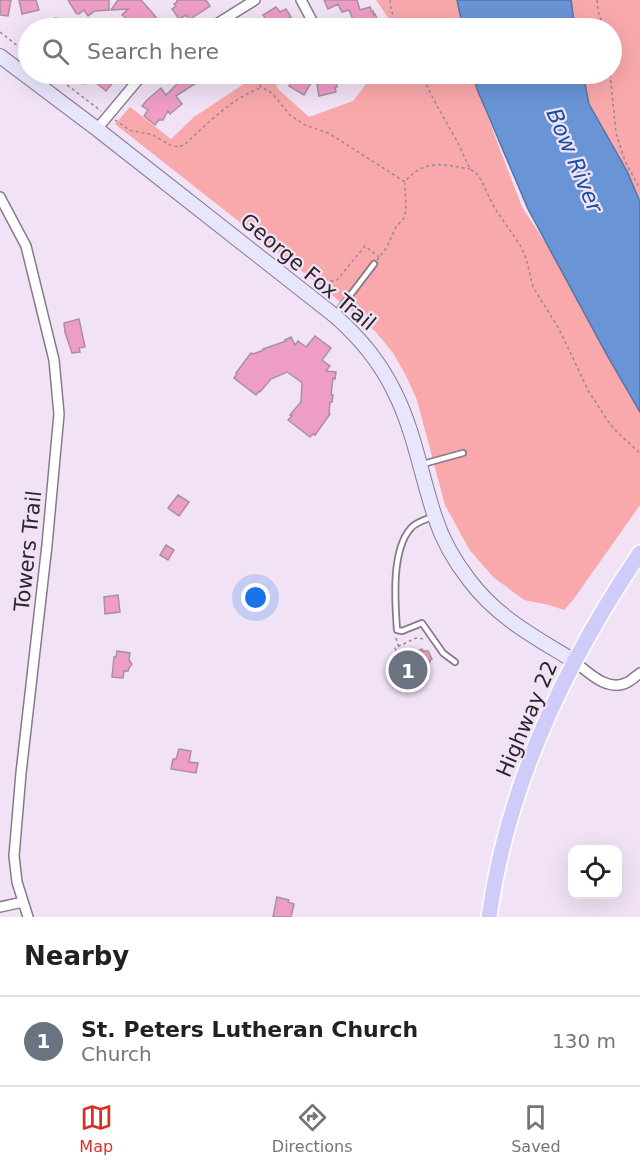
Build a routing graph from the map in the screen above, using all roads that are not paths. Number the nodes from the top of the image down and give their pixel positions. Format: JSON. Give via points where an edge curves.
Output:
{"nodes":[{"id":1,"x":255,"y":0,"type":"edge"},
{"id":2,"x":301,"y":0,"type":"edge"},
{"id":3,"x":226,"y":18,"type":"edge"},
{"id":4,"x":311,"y":18,"type":"edge"},
{"id":5,"x":0,"y":56,"type":"edge"},
{"id":6,"x":18,"y":70,"type":"edge"},
{"id":7,"x":37,"y":84,"type":"edge"},
{"id":8,"x":135,"y":84,"type":"edge"},
{"id":9,"x":97,"y":129,"type":"junction"},
{"id":10,"x":0,"y":197,"type":"edge"},
{"id":11,"x":374,"y":264,"type":"road end"},
{"id":12,"x":335,"y":316,"type":"junction"},
{"id":13,"x":463,"y":453,"type":"dead end"},
{"id":14,"x":420,"y":465,"type":"junction"},
{"id":15,"x":435,"y":516,"type":"junction"},
{"id":16,"x":640,"y":553,"type":"edge"},
{"id":17,"x":574,"y":661,"type":"junction"},
{"id":18,"x":455,"y":662,"type":"dead end"},
{"id":19,"x":640,"y":674,"type":"edge"},
{"id":20,"x":23,"y":902,"type":"junction"},
{"id":21,"x":0,"y":907,"type":"edge"},
{"id":22,"x":28,"y":917,"type":"edge"},
{"id":23,"x":489,"y":917,"type":"edge"}],
"edges":[{"from":1,"to":3,"type":"street"},
{"from":2,"to":4,"type":"street"},
{"from":5,"to":6,"type":"street","name":"George Fox Trail"},
{"from":7,"to":9,"type":"street","name":"George Fox Trail"},
{"from":8,"to":9,"type":"street"},
{"from":9,"to":12,"type":"street","name":"George Fox Trail"},
{"from":10,"to":20,"type":"street","name":"Towers Trail","via":[[26,246],[54,360],[59,414],[14,856]]},
{"from":11,"to":12,"type":"lane"},
{"from":12,"to":14,"type":"street","name":"George Fox Trail","via":[[381,367],[395,392]]},
{"from":13,"to":14,"type":"lane"},
{"from":14,"to":15,"type":"street","name":"George Fox Trail"},
{"from":15,"to":17,"type":"street","name":"George Fox Trail","via":[[452,555],[490,604],[513,624]]},
{"from":15,"to":18,"type":"lane","via":[[412,526],[400,553],[397,630],[422,623],[443,653]]},
{"from":16,"to":17,"type":"main road","name":"Highway 22"},
{"from":17,"to":19,"type":"street","via":[[595,678],[618,686]]},
{"from":17,"to":23,"type":"main road","name":"Highway 22","via":[[523,780],[501,856]]},
{"from":20,"to":21,"type":"street"},
{"from":20,"to":22,"type":"street","name":"Towers Trail"}]}
